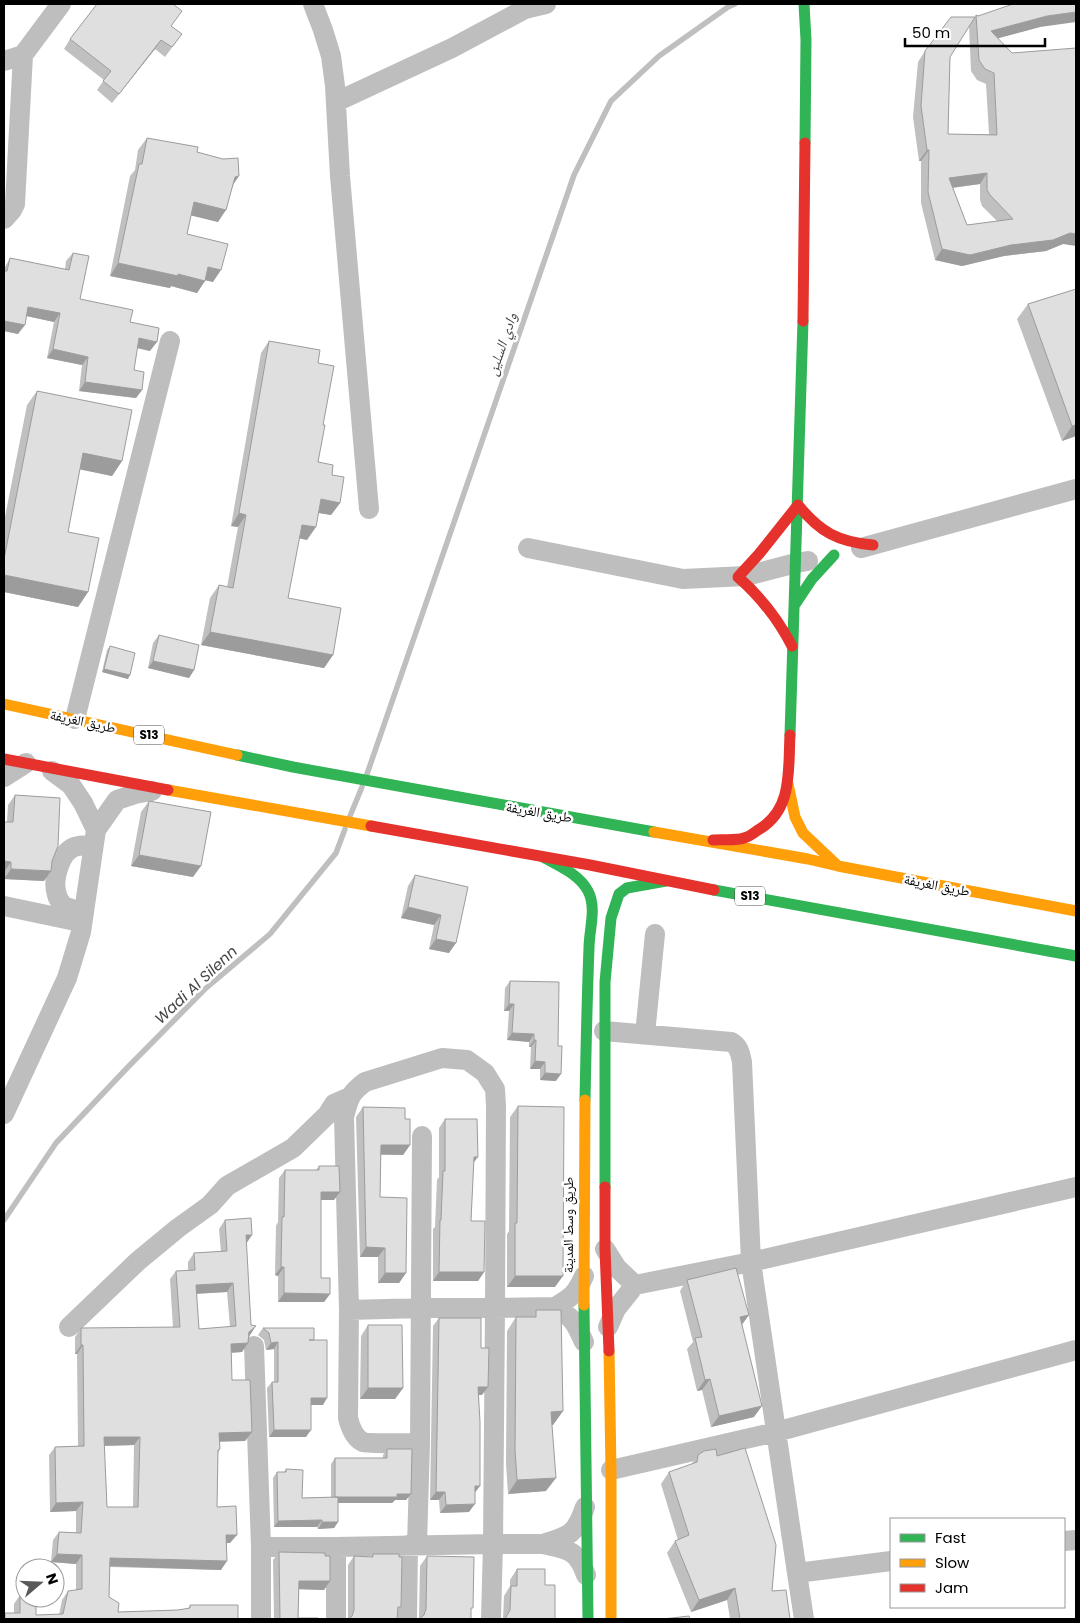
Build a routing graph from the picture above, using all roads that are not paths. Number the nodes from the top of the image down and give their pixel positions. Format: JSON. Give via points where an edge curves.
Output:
{"nodes":[{"id":1,"x":61,"y":4,"type":"edge"},
{"id":2,"x":313,"y":4,"type":"edge"},
{"id":3,"x":546,"y":4,"type":"edge"},
{"id":4,"x":804,"y":4,"type":"edge"},
{"id":5,"x":23,"y":55,"type":"junction"},
{"id":6,"x":4,"y":61,"type":"edge"},
{"id":7,"x":336,"y":102,"type":"junction"},
{"id":8,"x":4,"y":219,"type":"edge"},
{"id":9,"x":170,"y":341,"type":"dead end"},
{"id":10,"x":1076,"y":489,"type":"edge"},
{"id":11,"x":798,"y":505,"type":"junction"},
{"id":12,"x":369,"y":509,"type":"dead end"},
{"id":13,"x":873,"y":545,"type":"junction"},
{"id":14,"x":528,"y":548,"type":"dead end"},
{"id":15,"x":834,"y":554,"type":"junction"},
{"id":16,"x":796,"y":563,"type":"junction"},
{"id":17,"x":738,"y":577,"type":"junction"},
{"id":18,"x":794,"y":606,"type":"junction"},
{"id":19,"x":792,"y":646,"type":"junction"},
{"id":20,"x":4,"y":704,"type":"edge"},
{"id":21,"x":75,"y":719,"type":"junction"},
{"id":22,"x":4,"y":760,"type":"edge"},
{"id":23,"x":26,"y":763,"type":"junction"},
{"id":24,"x":49,"y":769,"type":"junction"},
{"id":25,"x":4,"y":777,"type":"edge"},
{"id":26,"x":788,"y":784,"type":"junction"},
{"id":27,"x":164,"y":790,"type":"junction"},
{"id":28,"x":95,"y":838,"type":"junction"},
{"id":29,"x":704,"y":841,"type":"junction"},
{"id":30,"x":542,"y":856,"type":"junction"},
{"id":31,"x":838,"y":866,"type":"junction"},
{"id":32,"x":667,"y":881,"type":"junction"},
{"id":33,"x":4,"y":906,"type":"edge"},
{"id":34,"x":1076,"y":911,"type":"edge"},
{"id":35,"x":83,"y":918,"type":"junction"},
{"id":36,"x":655,"y":934,"type":"dead end"},
{"id":37,"x":1076,"y":956,"type":"edge"},
{"id":38,"x":604,"y":1031,"type":"junction"},
{"id":39,"x":645,"y":1034,"type":"junction"},
{"id":40,"x":350,"y":1097,"type":"junction"},
{"id":41,"x":4,"y":1114,"type":"edge"},
{"id":42,"x":422,"y":1136,"type":"dead end"},
{"id":43,"x":1076,"y":1186,"type":"edge"},
{"id":44,"x":605,"y":1249,"type":"junction"},
{"id":45,"x":751,"y":1262,"type":"junction"},
{"id":46,"x":584,"y":1276,"type":"junction"},
{"id":47,"x":636,"y":1284,"type":"junction"},
{"id":48,"x":555,"y":1307,"type":"junction"},
{"id":49,"x":422,"y":1308,"type":"junction"},
{"id":50,"x":495,"y":1308,"type":"junction"},
{"id":51,"x":349,"y":1310,"type":"junction"},
{"id":52,"x":608,"y":1326,"type":"junction"},
{"id":53,"x":69,"y":1327,"type":"dead end"},
{"id":54,"x":584,"y":1342,"type":"junction"},
{"id":55,"x":254,"y":1346,"type":"dead end"},
{"id":56,"x":1076,"y":1350,"type":"edge"},
{"id":57,"x":776,"y":1432,"type":"junction"},
{"id":58,"x":420,"y":1443,"type":"junction"},
{"id":59,"x":611,"y":1470,"type":"junction"},
{"id":60,"x":586,"y":1505,"type":"junction"},
{"id":61,"x":493,"y":1544,"type":"junction"},
{"id":62,"x":543,"y":1544,"type":"junction"},
{"id":63,"x":412,"y":1545,"type":"junction"},
{"id":64,"x":261,"y":1547,"type":"junction"},
{"id":65,"x":336,"y":1547,"type":"junction"},
{"id":66,"x":890,"y":1562,"type":"edge"},
{"id":67,"x":797,"y":1573,"type":"junction"},
{"id":68,"x":587,"y":1577,"type":"junction"},
{"id":69,"x":261,"y":1619,"type":"edge"},
{"id":70,"x":336,"y":1619,"type":"edge"},
{"id":71,"x":407,"y":1619,"type":"edge"},
{"id":72,"x":491,"y":1619,"type":"edge"},
{"id":73,"x":588,"y":1619,"type":"edge"},
{"id":74,"x":611,"y":1619,"type":"edge"},
{"id":75,"x":804,"y":1619,"type":"edge"}],
"edges":[{"from":1,"to":5,"type":"street"},
{"from":2,"to":7,"type":"street","via":[[331,56]]},
{"from":3,"to":7,"type":"street","via":[[525,9],[452,48]]},
{"from":4,"to":11,"type":"main road","via":[[803,349]]},
{"from":5,"to":6,"type":"street"},
{"from":5,"to":8,"type":"street","via":[[15,204]]},
{"from":7,"to":12,"type":"street"},
{"from":9,"to":21,"type":"street"},
{"from":10,"to":13,"type":"street"},
{"from":11,"to":13,"type":"main road","via":[[822,531],[855,544]]},
{"from":11,"to":16,"type":"main road"},
{"from":11,"to":17,"type":"main road"},
{"from":13,"to":15,"type":"street"},
{"from":14,"to":17,"type":"street","via":[[683,579]]},
{"from":15,"to":16,"type":"street"},
{"from":15,"to":18,"type":"main road","via":[[818,570]]},
{"from":16,"to":17,"type":"street"},
{"from":16,"to":18,"type":"main road"},
{"from":17,"to":19,"type":"main road","via":[[775,615]]},
{"from":18,"to":19,"type":"main road"},
{"from":19,"to":26,"type":"main road"},
{"from":20,"to":21,"type":"main road","name":"طريق الغريفة","number":"S13"},
{"from":21,"to":29,"type":"main road","name":"طريق الغريفة","number":"S13","via":[[293,767]]},
{"from":22,"to":23,"type":"main road","number":"S13"},
{"from":23,"to":24,"type":"main road","number":"S13"},
{"from":23,"to":25,"type":"street"},
{"from":24,"to":27,"type":"main road","number":"S13"},
{"from":24,"to":28,"type":"street","via":[[71,785],[83,802]]},
{"from":26,"to":29,"type":"main road","via":[[776,816],[762,828],[745,838]]},
{"from":26,"to":31,"type":"main road","via":[[795,817],[804,833]]},
{"from":27,"to":28,"type":"street","via":[[117,800]]},
{"from":27,"to":30,"type":"main road","number":"S13"},
{"from":28,"to":35,"type":"street"},
{"from":28,"to":35,"type":"street","via":[[72,848],[56,873],[57,896],[63,906]]},
{"from":29,"to":31,"type":"main road","name":"طريق الغريفة","number":"S13"},
{"from":30,"to":32,"type":"main road","number":"S13"},
{"from":30,"to":46,"type":"main road","name":"طريق وسط المدينة","via":[[583,883],[590,894],[592,907],[585,1043]]},
{"from":31,"to":34,"type":"main road","name":"طريق الغريفة","number":"S13"},
{"from":32,"to":37,"type":"main road","number":"S13"},
{"from":32,"to":38,"type":"main road","via":[[627,888],[620,894],[611,918]]},
{"from":33,"to":35,"type":"street"},
{"from":35,"to":41,"type":"street","via":[[67,978]]},
{"from":36,"to":39,"type":"street"},
{"from":38,"to":39,"type":"street"},
{"from":38,"to":44,"type":"main road"},
{"from":39,"to":45,"type":"street","via":[[731,1042],[739,1050]]},
{"from":40,"to":50,"type":"street","via":[[365,1082],[442,1058],[467,1060],[486,1073],[495,1089],[496,1106]]},
{"from":40,"to":51,"type":"street","via":[[344,1117]]},
{"from":40,"to":53,"type":"street","via":[[334,1104],[293,1148],[227,1186],[210,1204],[138,1261]]},
{"from":42,"to":49,"type":"street"},
{"from":43,"to":45,"type":"street"},
{"from":44,"to":47,"type":"street","via":[[617,1268]]},
{"from":44,"to":52,"type":"main road"},
{"from":45,"to":47,"type":"street"},
{"from":45,"to":57,"type":"street"},
{"from":46,"to":48,"type":"street","via":[[578,1291]]},
{"from":46,"to":54,"type":"main road","name":"طريق وسط المدينة"},
{"from":47,"to":52,"type":"street"},
{"from":48,"to":50,"type":"street"},
{"from":48,"to":54,"type":"street","via":[[575,1322]]},
{"from":49,"to":50,"type":"street"},
{"from":49,"to":51,"type":"street"},
{"from":49,"to":58,"type":"street"},
{"from":50,"to":61,"type":"street"},
{"from":51,"to":58,"type":"street","via":[[350,1427],[363,1442]]},
{"from":52,"to":59,"type":"main road"},
{"from":54,"to":60,"type":"main road","name":"طريق وسط المدينة"},
{"from":55,"to":64,"type":"street"},
{"from":56,"to":57,"type":"street"},
{"from":57,"to":59,"type":"street"},
{"from":57,"to":67,"type":"street"},
{"from":58,"to":63,"type":"street"},
{"from":59,"to":74,"type":"main road"},
{"from":60,"to":62,"type":"street","via":[[579,1524],[570,1534]]},
{"from":60,"to":68,"type":"main road","name":"طريق وسط المدينة"},
{"from":61,"to":62,"type":"street"},
{"from":61,"to":63,"type":"street"},
{"from":61,"to":72,"type":"street"},
{"from":62,"to":68,"type":"street","via":[[573,1553],[581,1561]]},
{"from":63,"to":65,"type":"street"},
{"from":63,"to":71,"type":"street"},
{"from":64,"to":65,"type":"street"},
{"from":64,"to":69,"type":"street"},
{"from":65,"to":70,"type":"street"},
{"from":66,"to":67,"type":"street"},
{"from":67,"to":75,"type":"street"},
{"from":68,"to":73,"type":"main road","name":"طريق وسط المدينة"}]}
